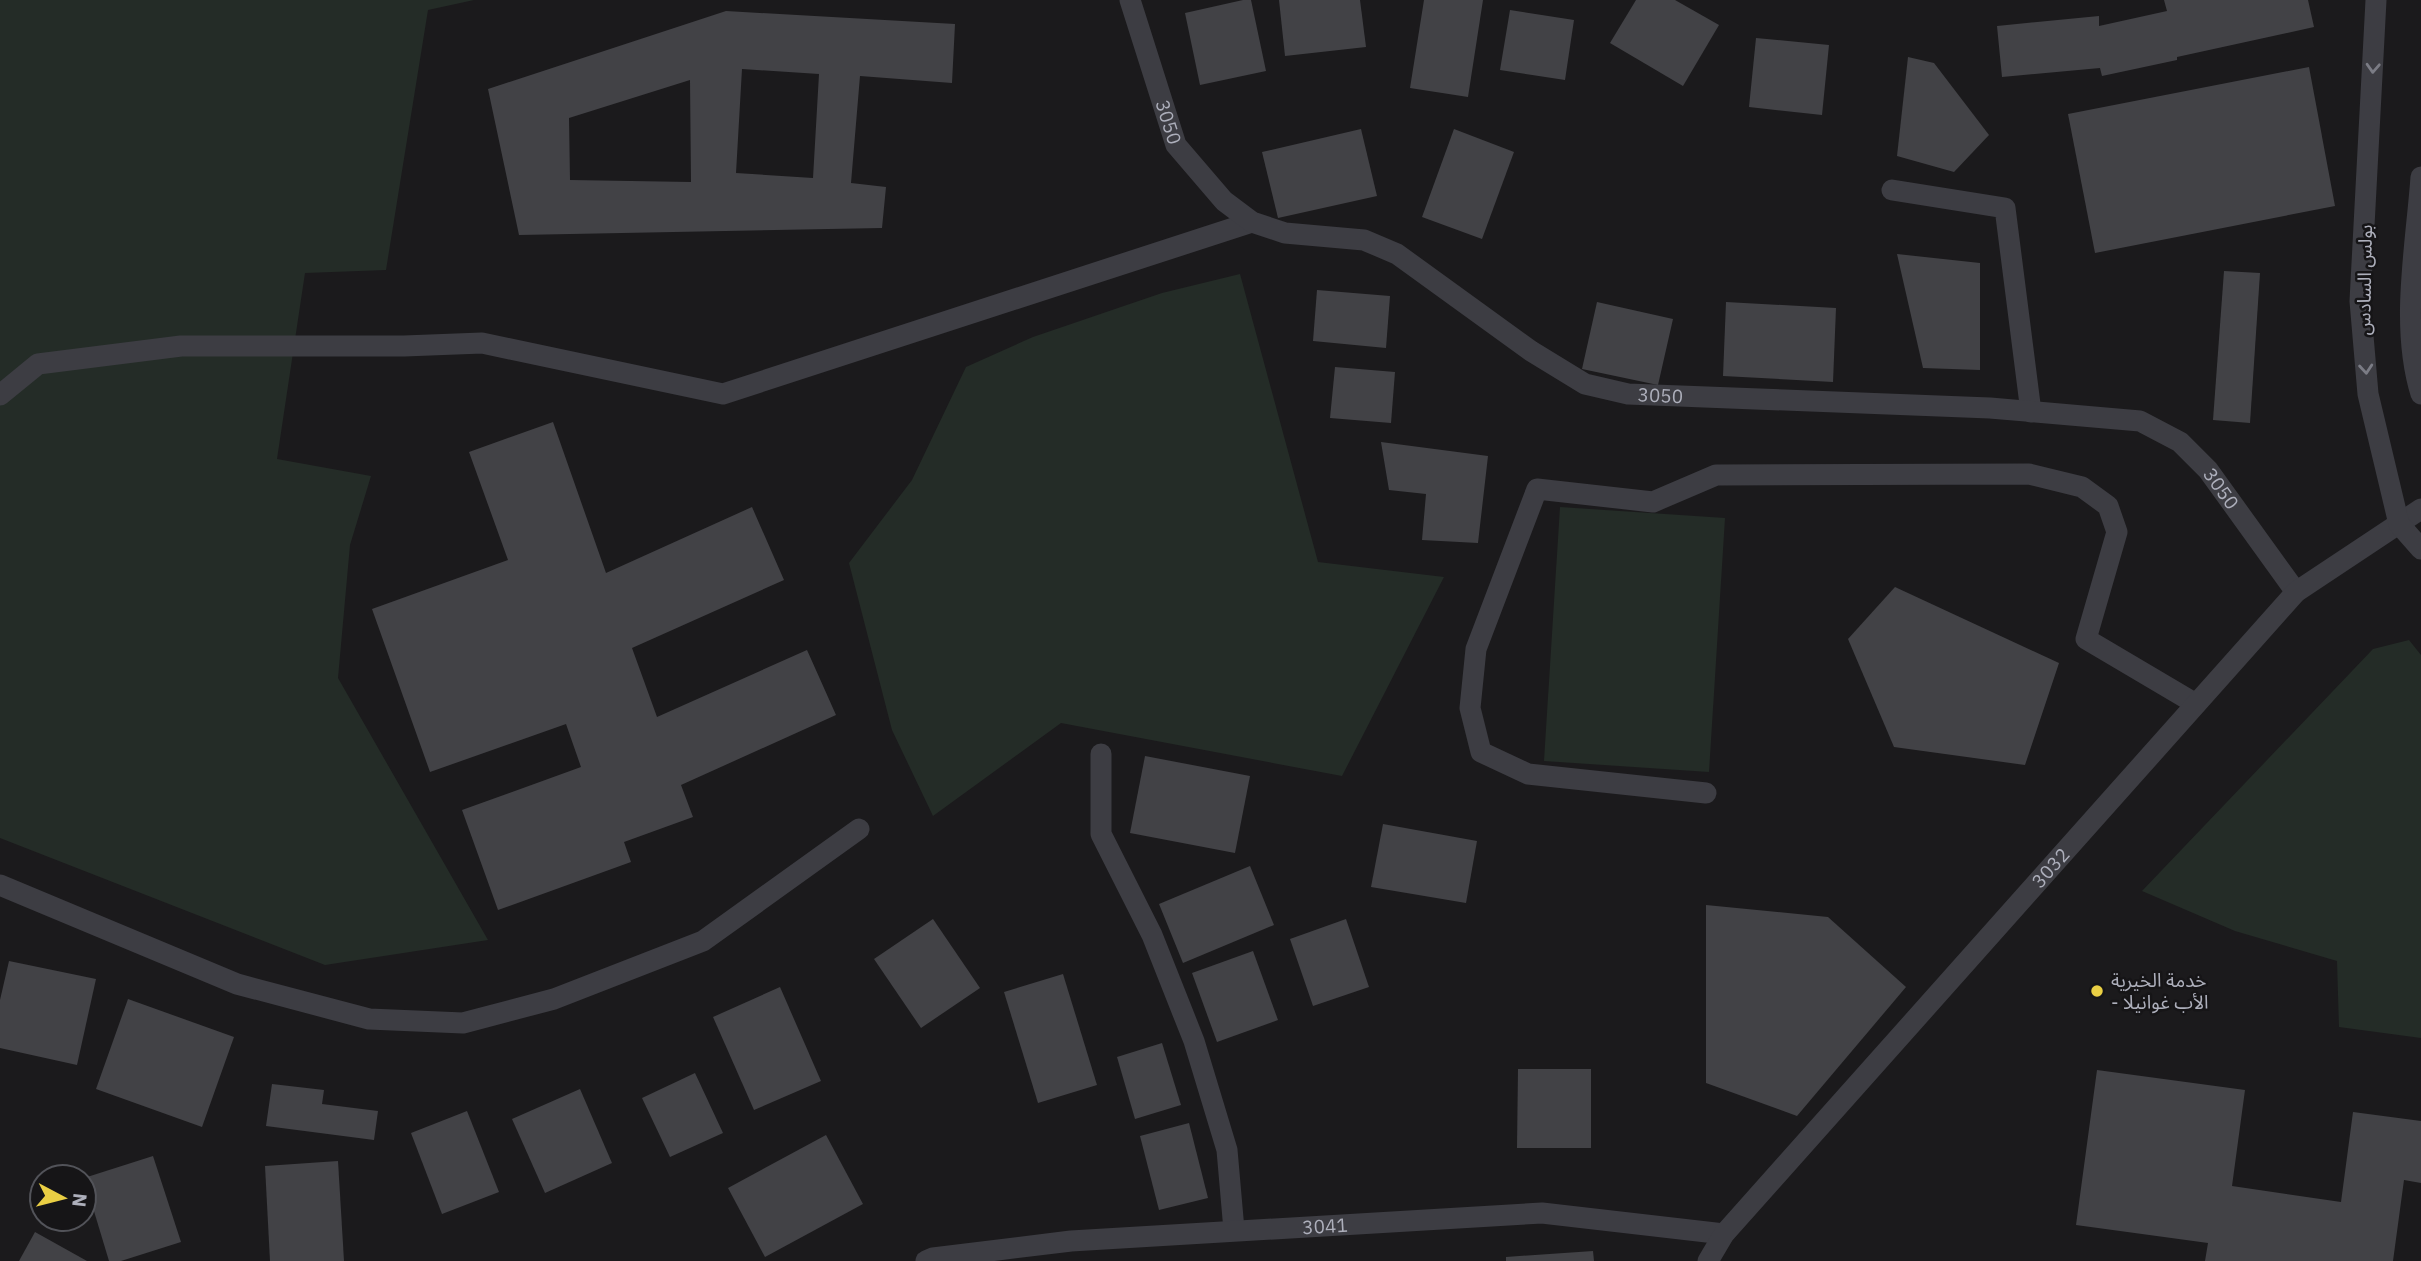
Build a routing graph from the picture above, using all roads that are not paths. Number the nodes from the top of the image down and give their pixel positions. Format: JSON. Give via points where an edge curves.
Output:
{"nodes":[{"id":1,"x":1130,"y":0,"type":"edge"},
{"id":2,"x":2376,"y":0,"type":"edge"},
{"id":3,"x":2421,"y":177,"type":"edge"},
{"id":4,"x":1892,"y":190,"type":"dead end"},
{"id":5,"x":1252,"y":222,"type":"junction"},
{"id":6,"x":2421,"y":394,"type":"edge"},
{"id":7,"x":0,"y":395,"type":"edge"},
{"id":8,"x":2031,"y":412,"type":"junction"},
{"id":9,"x":2421,"y":509,"type":"edge"},
{"id":10,"x":2399,"y":524,"type":"junction"},
{"id":11,"x":2421,"y":549,"type":"edge"},
{"id":12,"x":2296,"y":592,"type":"junction"},
{"id":13,"x":2196,"y":704,"type":"junction"},
{"id":14,"x":1101,"y":754,"type":"dead end"},
{"id":15,"x":1706,"y":793,"type":"dead end"},
{"id":16,"x":859,"y":829,"type":"dead end"},
{"id":17,"x":0,"y":885,"type":"edge"},
{"id":18,"x":1234,"y":1230,"type":"junction"},
{"id":19,"x":1724,"y":1234,"type":"junction"},
{"id":20,"x":926,"y":1261,"type":"edge"},
{"id":21,"x":1708,"y":1261,"type":"edge"}],
"edges":[{"from":1,"to":5,"type":"street","name":"3050","via":[[1176,145],[1224,201]]},
{"from":2,"to":10,"type":"street","name":"بولس السادس","one_way":true,"via":[[2360,301],[2368,394]]},
{"from":3,"to":6,"type":"street","via":[[2411,311],[2415,376]]},
{"from":4,"to":8,"type":"street","via":[[2005,208]]},
{"from":5,"to":7,"type":"street","via":[[723,394],[482,343],[181,346],[38,364]]},
{"from":5,"to":8,"type":"street","name":"3050","via":[[1285,233],[1364,240],[1397,254],[1584,384],[1628,394]]},
{"from":8,"to":12,"type":"street","name":"3050","via":[[2140,421],[2180,442],[2208,470]]},
{"from":9,"to":10,"type":"street","name":"3032"},
{"from":10,"to":11,"type":"street","name":"بولس السادس"},
{"from":10,"to":12,"type":"street","name":"3032"},
{"from":12,"to":13,"type":"street","name":"3032"},
{"from":13,"to":15,"type":"street","via":[[2086,639],[2117,532],[2108,506],[2082,487],[2029,474],[1716,474],[1653,502],[1537,489],[1476,649],[1470,708],[1481,752],[1528,774]]},
{"from":13,"to":19,"type":"street","name":"3032"},
{"from":14,"to":18,"type":"street","via":[[1101,834],[1152,934],[1194,1041],[1227,1150]]},
{"from":16,"to":17,"type":"street","via":[[703,941],[554,999],[463,1023],[369,1019],[237,984]]},
{"from":18,"to":19,"type":"street","name":"3041","via":[[1542,1213]]},
{"from":18,"to":20,"type":"street","name":"3041","via":[[1071,1241]]},
{"from":19,"to":21,"type":"street","name":"3032"}]}
